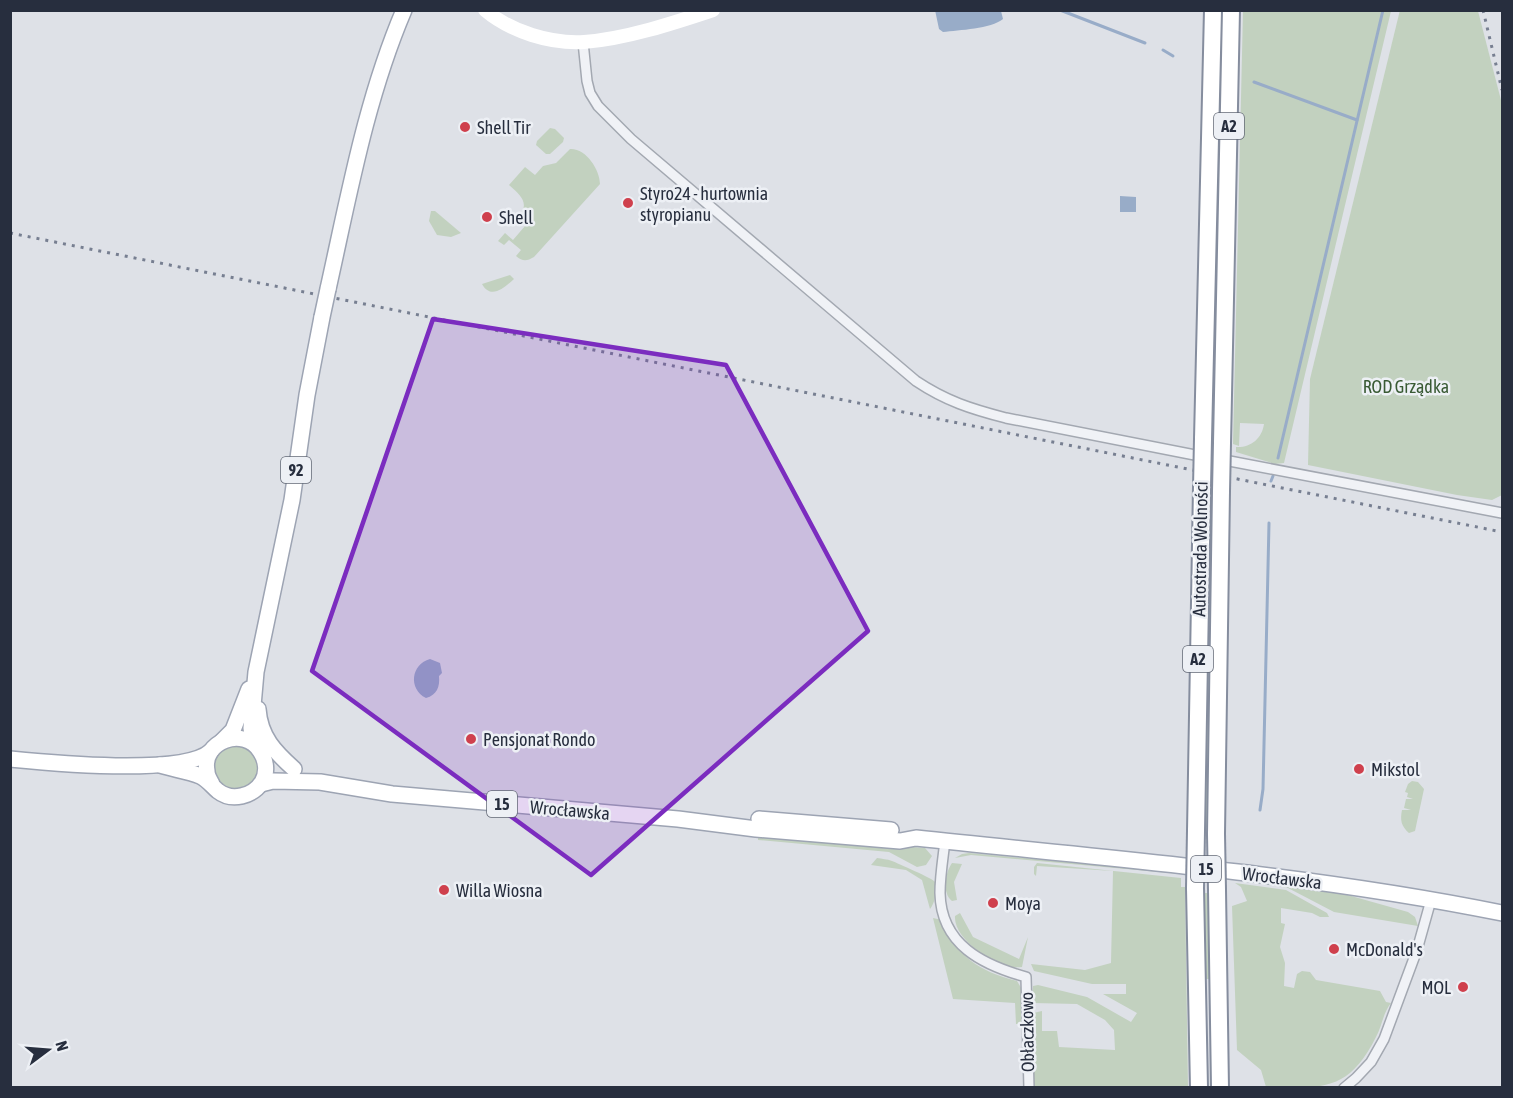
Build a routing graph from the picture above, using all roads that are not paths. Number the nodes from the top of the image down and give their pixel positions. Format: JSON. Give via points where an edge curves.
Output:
{"nodes":[{"id":1,"x":404,"y":10,"type":"edge"},
{"id":2,"x":485,"y":10,"type":"edge"},
{"id":3,"x":714,"y":10,"type":"edge"},
{"id":4,"x":1213,"y":10,"type":"edge"},
{"id":5,"x":1231,"y":10,"type":"edge"},
{"id":6,"x":583,"y":42,"type":"junction"},
{"id":7,"x":1503,"y":513,"type":"edge"},
{"id":8,"x":256,"y":672,"type":"junction"},
{"id":9,"x":216,"y":746,"type":"junction"},
{"id":10,"x":261,"y":752,"type":"junction"},
{"id":11,"x":10,"y":759,"type":"edge"},
{"id":12,"x":160,"y":765,"type":"junction"},
{"id":13,"x":294,"y":769,"type":"junction"},
{"id":14,"x":320,"y":782,"type":"junction"},
{"id":15,"x":212,"y":784,"type":"junction"},
{"id":16,"x":261,"y":784,"type":"junction"},
{"id":17,"x":945,"y":841,"type":"junction"},
{"id":18,"x":1431,"y":900,"type":"junction"},
{"id":19,"x":1503,"y":913,"type":"edge"},
{"id":20,"x":1029,"y":1088,"type":"edge"},
{"id":21,"x":1199,"y":1088,"type":"edge"},
{"id":22,"x":1220,"y":1088,"type":"edge"},
{"id":23,"x":1344,"y":1088,"type":"edge"}],
"edges":[{"from":1,"to":8,"type":"main road","number":"92","bridge":true,"via":[[370,108],[328,289],[292,500]]},
{"from":2,"to":6,"type":"street","via":[[524,33]]},
{"from":3,"to":6,"type":"street"},
{"from":4,"to":21,"type":"highway","name":"Autostrada Wolności","number":"A2","bridge":true,"via":[[1195,888]]},
{"from":5,"to":22,"type":"highway","name":"Autostrada Wolności","number":"A2","bridge":true,"via":[[1216,834]]},
{"from":6,"to":7,"type":"street","via":[[590,93],[623,131],[938,396],[1015,420]]},
{"from":8,"to":9,"type":"main road","number":"92","via":[[233,730]]},
{"from":8,"to":10,"type":"main road","number":"92","via":[[251,728]]},
{"from":8,"to":13,"type":"main road","number":"92","via":[[262,731],[273,749]]},
{"from":9,"to":10,"type":"main road","number":"15","via":[[232,738],[244,739]]},
{"from":9,"to":12,"type":"main road","number":"15","via":[[199,759]]},
{"from":9,"to":15,"type":"main road","via":[[206,763]]},
{"from":10,"to":13,"type":"main road","name":"Wrocławska","number":"15","via":[[271,762]]},
{"from":10,"to":16,"type":"main road","via":[[266,768]]},
{"from":11,"to":12,"type":"main road","number":"15"},
{"from":12,"to":15,"type":"main road","number":"15","via":[[199,775]]},
{"from":13,"to":14,"type":"main road","name":"Wrocławska","number":"15"},
{"from":14,"to":16,"type":"main road","name":"Wrocławska","number":"15"},
{"from":14,"to":17,"type":"main road","name":"Wrocławska","number":"15","via":[[392,794],[678,819],[757,819],[852,826]]},
{"from":15,"to":16,"type":"main road","number":"15","via":[[230,797],[242,797]]},
{"from":17,"to":18,"type":"main road","name":"Wrocławska","number":"15","via":[[1275,877]]},
{"from":17,"to":20,"type":"street","name":"Obłaczkowo","via":[[940,894],[951,931],[977,959],[1026,977]]},
{"from":18,"to":19,"type":"main road","name":"Wrocławska","number":"15"},
{"from":18,"to":23,"type":"street","via":[[1384,1039],[1371,1062]]}]}
